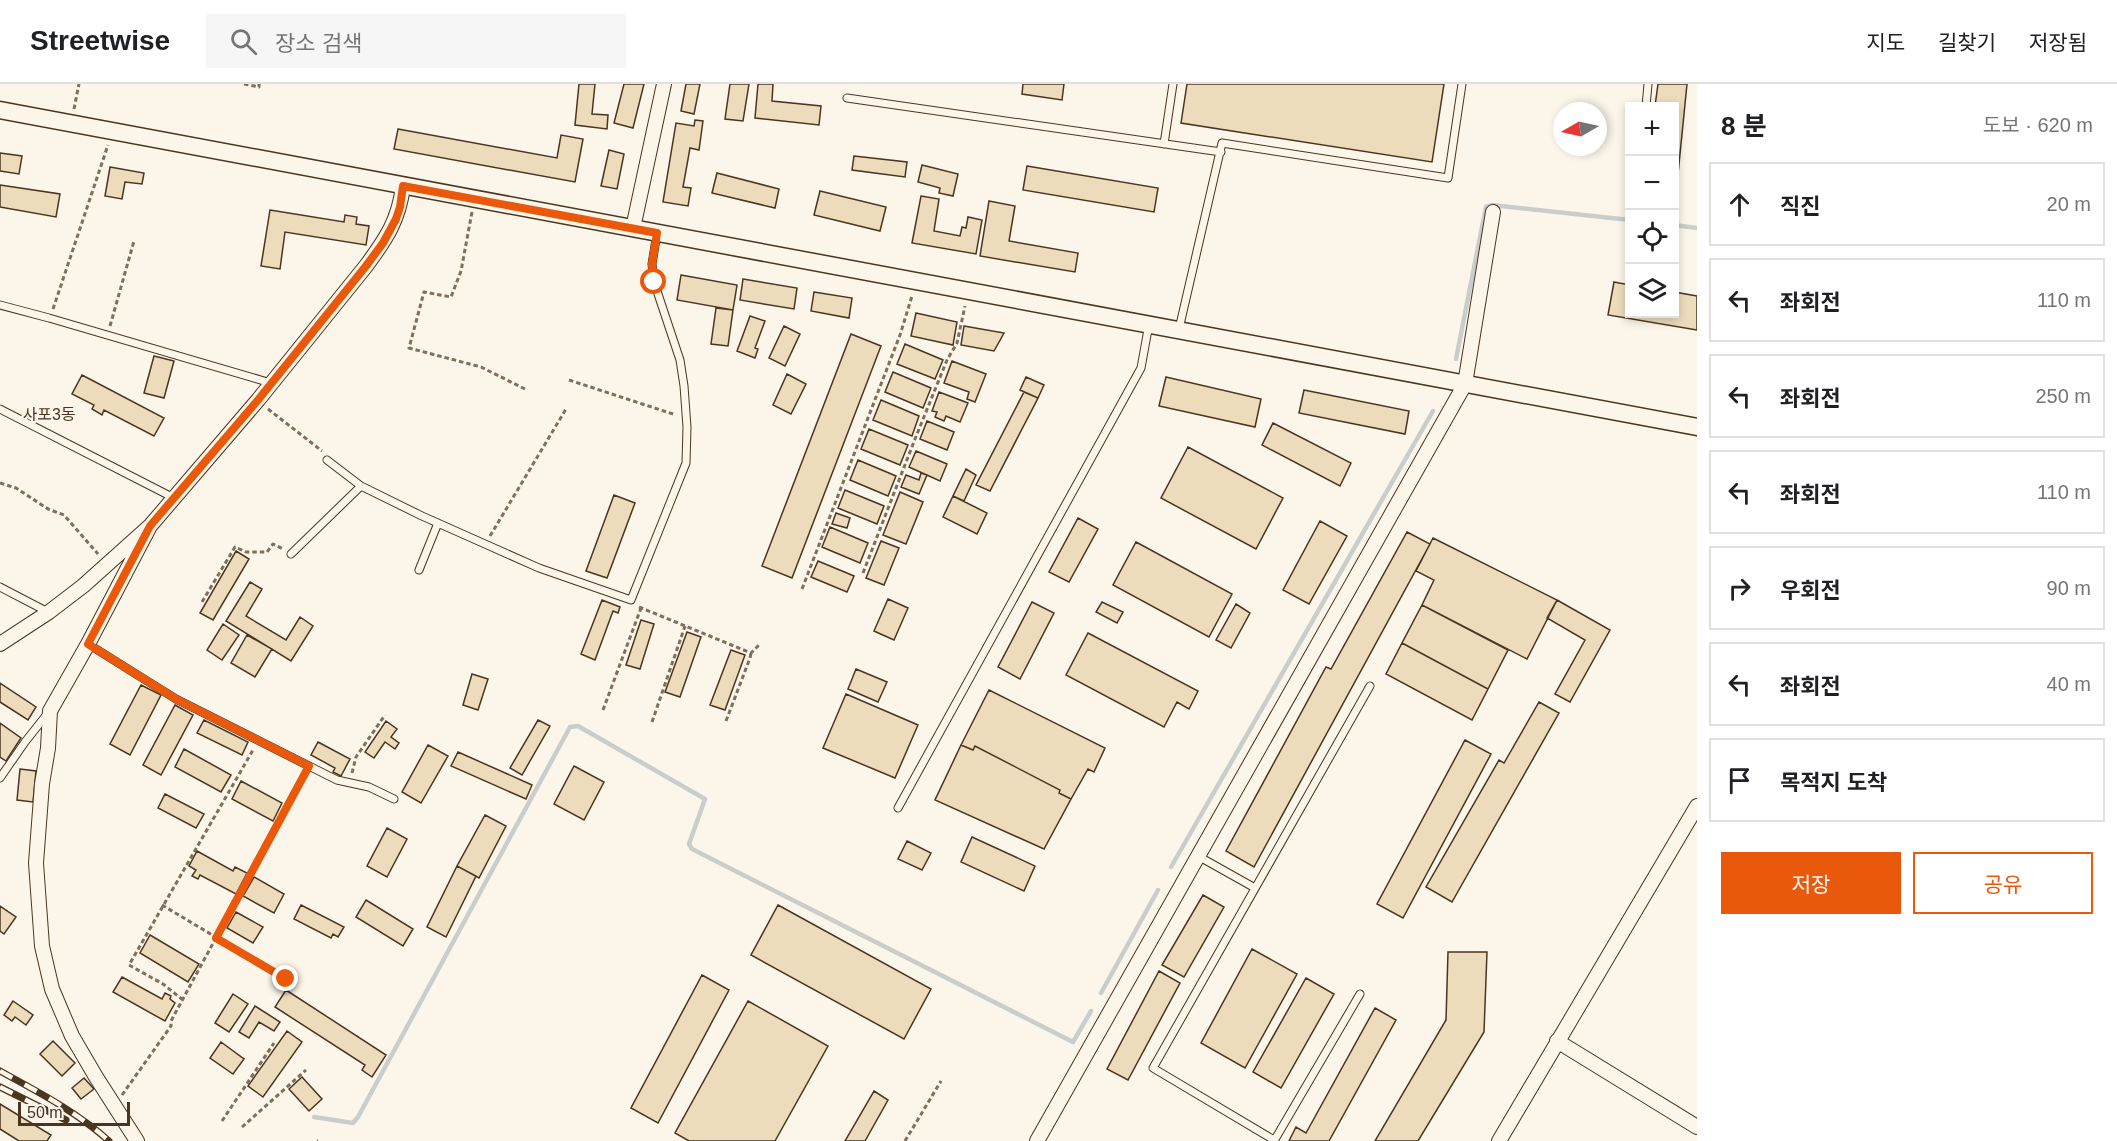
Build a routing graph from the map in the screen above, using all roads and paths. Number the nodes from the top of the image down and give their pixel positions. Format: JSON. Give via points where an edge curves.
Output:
{"nodes":[{"id":1,"x":79,"y":84,"type":"edge"},
{"id":2,"x":244,"y":84,"type":"edge"},
{"id":3,"x":259,"y":84,"type":"edge"},
{"id":4,"x":664,"y":84,"type":"edge"},
{"id":5,"x":1173,"y":84,"type":"edge"},
{"id":6,"x":1462,"y":84,"type":"edge"},
{"id":7,"x":1648,"y":84,"type":"edge"},
{"id":8,"x":847,"y":98,"type":"dead end"},
{"id":9,"x":1646,"y":102,"type":"edge"},
{"id":10,"x":0,"y":110,"type":"edge"},
{"id":11,"x":71,"y":124,"type":"junction"},
{"id":12,"x":112,"y":131,"type":"junction"},
{"id":13,"x":1164,"y":144,"type":"junction"},
{"id":14,"x":1221,"y":152,"type":"junction"},
{"id":15,"x":403,"y":186,"type":"junction"},
{"id":16,"x":475,"y":199,"type":"junction"},
{"id":17,"x":1493,"y":212,"type":"dead end"},
{"id":18,"x":633,"y":228,"type":"junction"},
{"id":19,"x":657,"y":233,"type":"junction"},
{"id":20,"x":134,"y":241,"type":"dead end"},
{"id":21,"x":916,"y":281,"type":"junction"},
{"id":22,"x":968,"y":291,"type":"junction"},
{"id":23,"x":0,"y":305,"type":"edge"},
{"id":24,"x":50,"y":318,"type":"junction"},
{"id":25,"x":1149,"y":324,"type":"junction"},
{"id":26,"x":1179,"y":329,"type":"junction"},
{"id":27,"x":108,"y":335,"type":"junction"},
{"id":28,"x":569,"y":380,"type":"dead end"},
{"id":29,"x":271,"y":383,"type":"junction"},
{"id":30,"x":1465,"y":384,"type":"junction"},
{"id":31,"x":525,"y":389,"type":"dead end"},
{"id":32,"x":258,"y":400,"type":"junction"},
{"id":33,"x":0,"y":409,"type":"edge"},
{"id":34,"x":566,"y":409,"type":"dead end"},
{"id":35,"x":686,"y":418,"type":"junction"},
{"id":36,"x":1697,"y":427,"type":"edge"},
{"id":37,"x":327,"y":460,"type":"joint"},
{"id":38,"x":0,"y":483,"type":"edge"},
{"id":39,"x":361,"y":486,"type":"junction"},
{"id":40,"x":175,"y":498,"type":"junction"},
{"id":41,"x":438,"y":523,"type":"junction"},
{"id":42,"x":150,"y":526,"type":"junction"},
{"id":43,"x":486,"y":544,"type":"junction"},
{"id":44,"x":291,"y":554,"type":"joint"},
{"id":45,"x":108,"y":565,"type":"junction"},
{"id":46,"x":419,"y":570,"type":"dead end"},
{"id":47,"x":863,"y":573,"type":"dead end"},
{"id":48,"x":0,"y":587,"type":"edge"},
{"id":49,"x":802,"y":589,"type":"dead end"},
{"id":50,"x":631,"y":600,"type":"junction"},
{"id":51,"x":202,"y":602,"type":"dead end"},
{"id":52,"x":641,"y":608,"type":"junction"},
{"id":53,"x":49,"y":612,"type":"junction"},
{"id":54,"x":685,"y":626,"type":"junction"},
{"id":55,"x":0,"y":644,"type":"edge"},
{"id":56,"x":88,"y":644,"type":"junction"},
{"id":57,"x":760,"y":644,"type":"dead end"},
{"id":58,"x":751,"y":652,"type":"junction"},
{"id":59,"x":1370,"y":686,"type":"dead end"},
{"id":60,"x":603,"y":710,"type":"dead end"},
{"id":61,"x":50,"y":711,"type":"junction"},
{"id":62,"x":385,"y":715,"type":"dead end"},
{"id":63,"x":726,"y":721,"type":"dead end"},
{"id":64,"x":652,"y":722,"type":"dead end"},
{"id":65,"x":258,"y":740,"type":"junction"},
{"id":66,"x":309,"y":766,"type":"junction"},
{"id":67,"x":0,"y":778,"type":"edge"},
{"id":68,"x":350,"y":783,"type":"junction"},
{"id":69,"x":394,"y":799,"type":"dead end"},
{"id":70,"x":1697,"y":806,"type":"edge"},
{"id":71,"x":898,"y":808,"type":"dead end"},
{"id":72,"x":1198,"y":856,"type":"junction"},
{"id":73,"x":1255,"y":888,"type":"junction"},
{"id":74,"x":162,"y":905,"type":"junction"},
{"id":75,"x":216,"y":938,"type":"junction"},
{"id":76,"x":286,"y":979,"type":"dead end"},
{"id":77,"x":1360,"y":994,"type":"dead end"},
{"id":78,"x":183,"y":1000,"type":"junction"},
{"id":79,"x":1557,"y":1041,"type":"junction"},
{"id":80,"x":274,"y":1043,"type":"dead end"},
{"id":81,"x":306,"y":1070,"type":"dead end"},
{"id":82,"x":940,"y":1081,"type":"dead end"},
{"id":83,"x":115,"y":1105,"type":"junction"},
{"id":84,"x":222,"y":1121,"type":"dead end"},
{"id":85,"x":242,"y":1127,"type":"dead end"},
{"id":86,"x":1697,"y":1127,"type":"edge"},
{"id":87,"x":138,"y":1141,"type":"edge"},
{"id":88,"x":906,"y":1141,"type":"edge"},
{"id":89,"x":1037,"y":1141,"type":"edge"},
{"id":90,"x":1274,"y":1141,"type":"edge"},
{"id":91,"x":1499,"y":1141,"type":"edge"}],
"edges":[{"from":1,"to":11,"type":"path"},
{"from":2,"to":3,"type":"path"},
{"from":4,"to":18,"type":"street"},
{"from":5,"to":13,"type":"lane"},
{"from":6,"to":14,"type":"lane","via":[[1448,178],[1222,143]]},
{"from":7,"to":9,"type":"lane"},
{"from":8,"to":13,"type":"lane"},
{"from":10,"to":11,"type":"street"},
{"from":11,"to":12,"type":"street"},
{"from":12,"to":15,"type":"street"},
{"from":12,"to":24,"type":"path"},
{"from":13,"to":14,"type":"lane"},
{"from":14,"to":26,"type":"lane"},
{"from":15,"to":16,"type":"street"},
{"from":15,"to":29,"type":"street","via":[[396,219],[383,243]]},
{"from":16,"to":18,"type":"street"},
{"from":16,"to":31,"type":"path","via":[[451,297],[424,292],[409,348],[481,367]]},
{"from":17,"to":30,"type":"street"},
{"from":18,"to":19,"type":"street"},
{"from":19,"to":21,"type":"street"},
{"from":19,"to":35,"type":"lane","via":[[652,264],[654,282],[680,360]]},
{"from":20,"to":27,"type":"path"},
{"from":21,"to":22,"type":"street"},
{"from":21,"to":49,"type":"path","via":[[900,335]]},
{"from":22,"to":25,"type":"street"},
{"from":22,"to":47,"type":"path","via":[[957,343]]},
{"from":23,"to":24,"type":"lane"},
{"from":24,"to":27,"type":"lane"},
{"from":25,"to":26,"type":"street"},
{"from":25,"to":71,"type":"lane","via":[[1141,368]]},
{"from":26,"to":30,"type":"street"},
{"from":27,"to":29,"type":"lane"},
{"from":28,"to":35,"type":"path"},
{"from":29,"to":32,"type":"street"},
{"from":30,"to":36,"type":"street"},
{"from":30,"to":72,"type":"street"},
{"from":32,"to":37,"type":"path","via":[[325,454]]},
{"from":32,"to":40,"type":"street"},
{"from":33,"to":40,"type":"lane"},
{"from":34,"to":43,"type":"path"},
{"from":35,"to":50,"type":"lane","via":[[686,463]]},
{"from":37,"to":39,"type":"lane"},
{"from":38,"to":45,"type":"path","via":[[64,515]]},
{"from":39,"to":41,"type":"lane"},
{"from":39,"to":44,"type":"lane"},
{"from":40,"to":42,"type":"street"},
{"from":41,"to":43,"type":"lane"},
{"from":41,"to":46,"type":"lane"},
{"from":42,"to":45,"type":"street"},
{"from":42,"to":56,"type":"street"},
{"from":43,"to":50,"type":"lane","via":[[539,568]]},
{"from":44,"to":51,"type":"path","via":[[273,544],[267,552],[246,552],[235,547]]},
{"from":45,"to":53,"type":"street"},
{"from":48,"to":53,"type":"lane"},
{"from":50,"to":52,"type":"path"},
{"from":52,"to":54,"type":"path"},
{"from":52,"to":60,"type":"path"},
{"from":53,"to":55,"type":"street"},
{"from":54,"to":58,"type":"path"},
{"from":54,"to":64,"type":"path"},
{"from":56,"to":61,"type":"street"},
{"from":56,"to":65,"type":"lane","via":[[176,699]]},
{"from":57,"to":58,"type":"path"},
{"from":58,"to":63,"type":"path"},
{"from":59,"to":73,"type":"lane"},
{"from":61,"to":67,"type":"lane"},
{"from":61,"to":83,"type":"street","via":[[36,863],[42,946],[52,989],[64,1018]]},
{"from":62,"to":68,"type":"path","via":[[356,757]]},
{"from":65,"to":66,"type":"lane"},
{"from":65,"to":74,"type":"path"},
{"from":66,"to":68,"type":"lane"},
{"from":66,"to":75,"type":"path"},
{"from":68,"to":69,"type":"lane"},
{"from":70,"to":79,"type":"street"},
{"from":72,"to":73,"type":"lane"},
{"from":72,"to":89,"type":"street"},
{"from":73,"to":90,"type":"lane","via":[[1154,1068]]},
{"from":74,"to":75,"type":"path"},
{"from":74,"to":78,"type":"path","via":[[129,965]]},
{"from":75,"to":76,"type":"path"},
{"from":75,"to":78,"type":"path"},
{"from":77,"to":90,"type":"lane"},
{"from":78,"to":83,"type":"path","via":[[171,1026]]},
{"from":79,"to":86,"type":"street"},
{"from":79,"to":91,"type":"street"},
{"from":80,"to":84,"type":"path"},
{"from":81,"to":85,"type":"path"},
{"from":82,"to":88,"type":"path"},
{"from":83,"to":87,"type":"street"}]}
